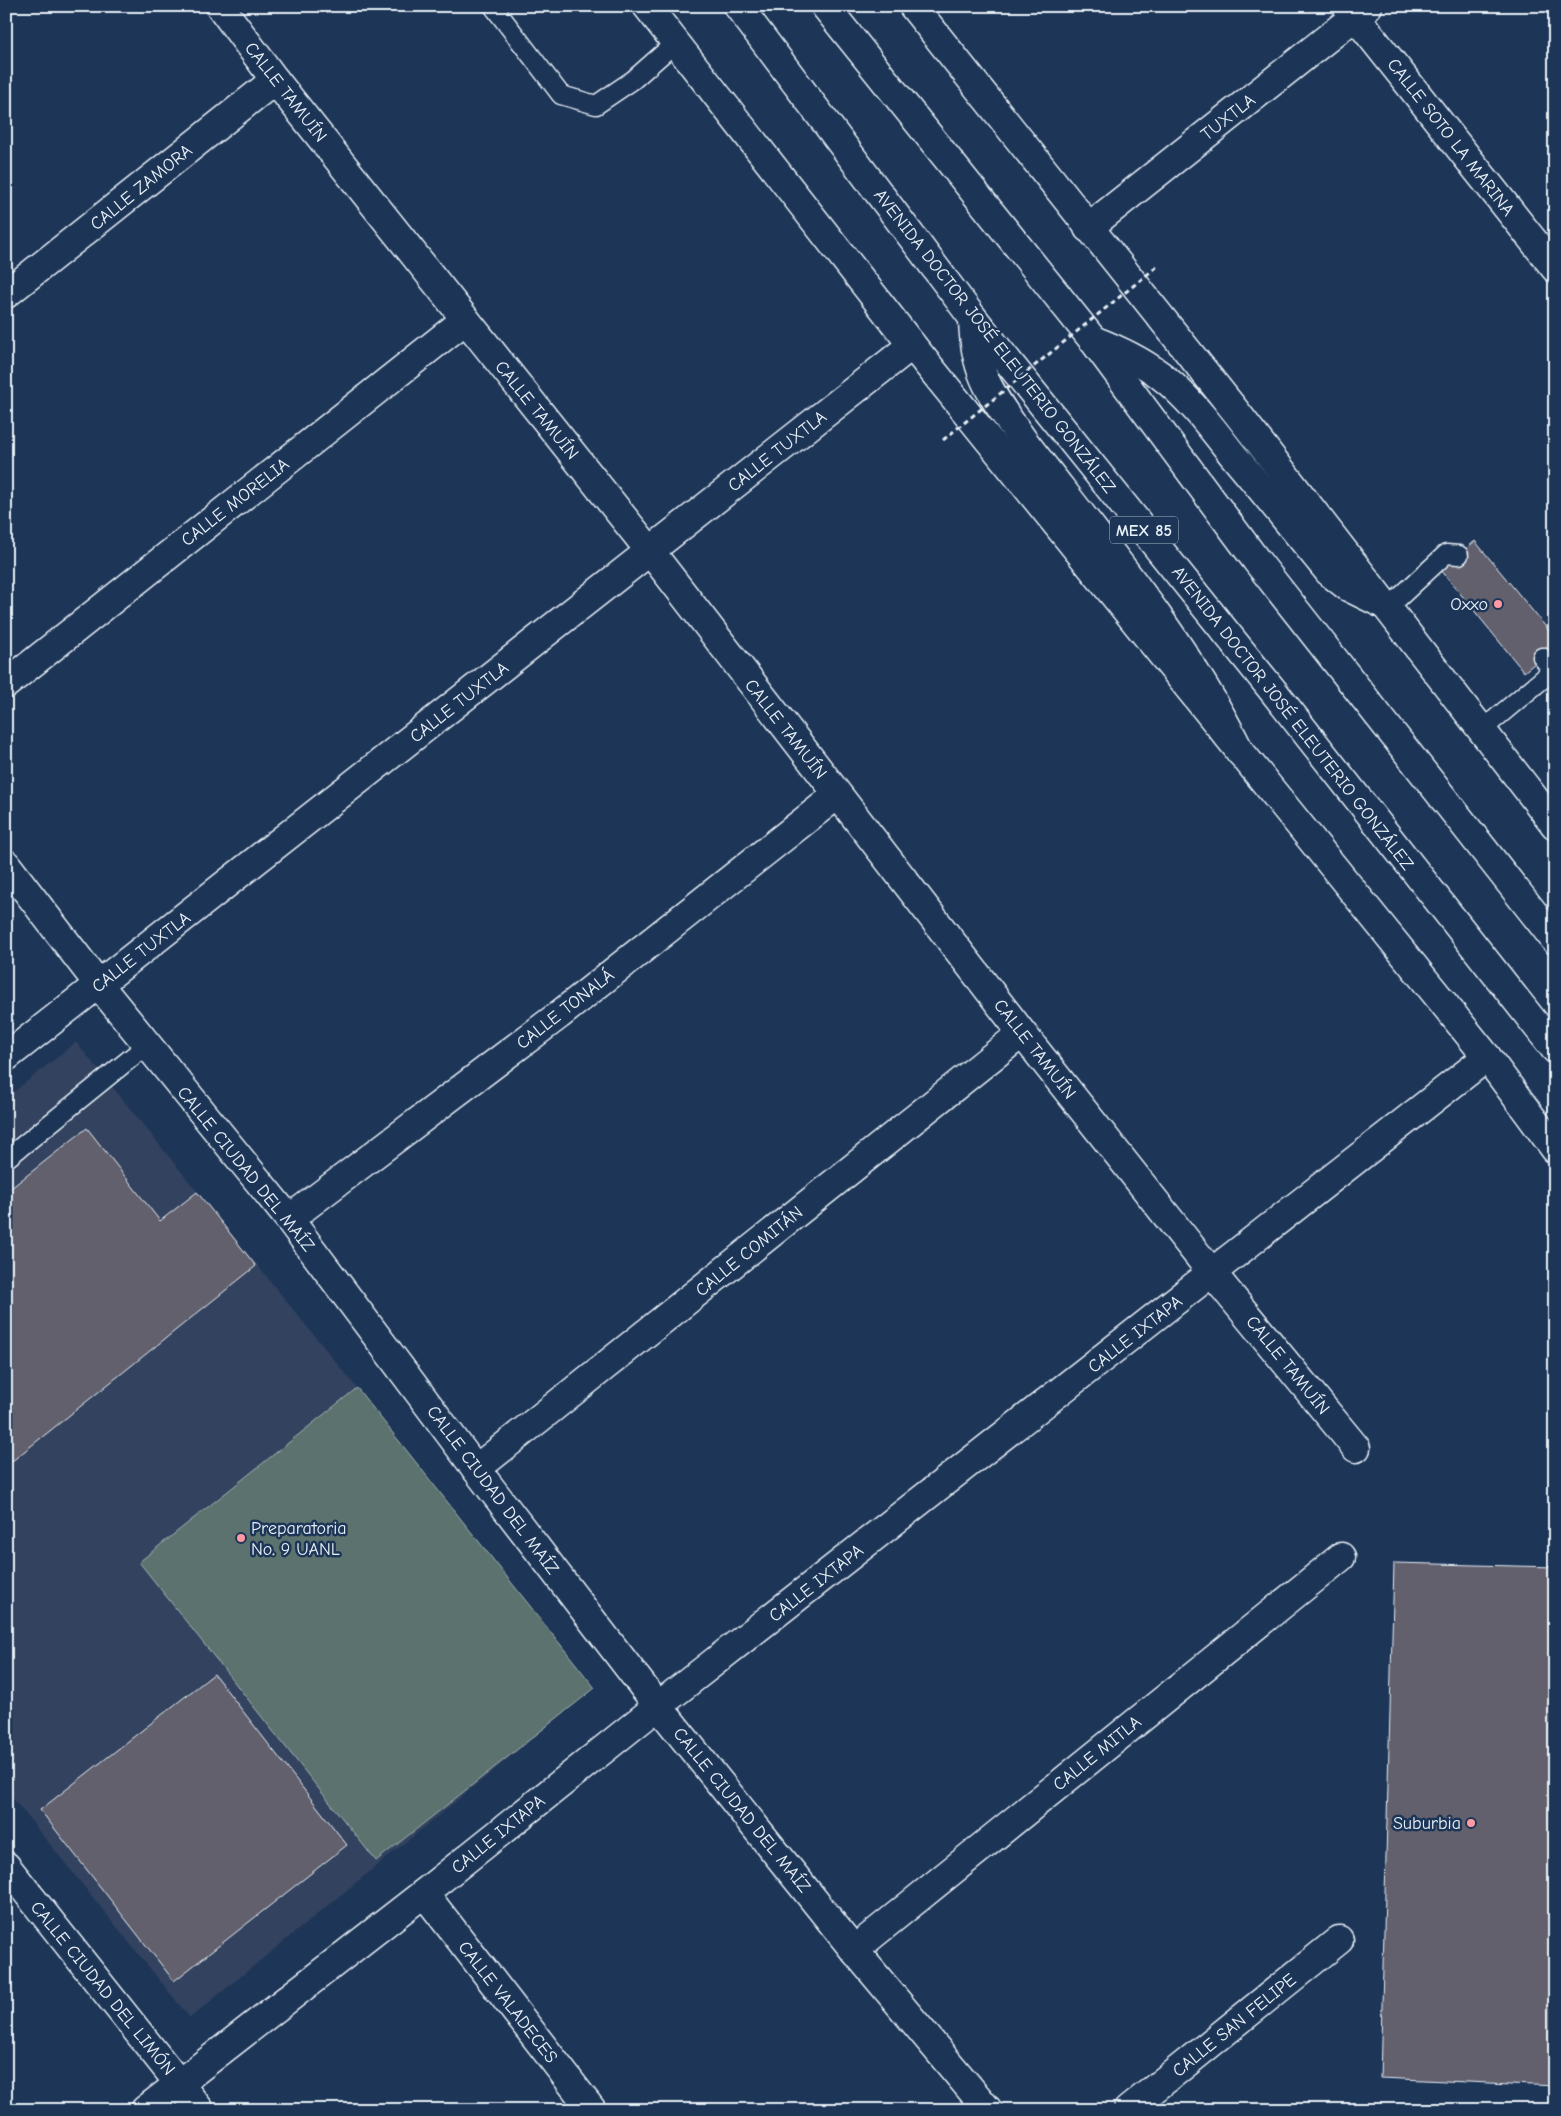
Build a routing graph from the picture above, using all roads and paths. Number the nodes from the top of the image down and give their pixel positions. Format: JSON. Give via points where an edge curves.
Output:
{"nodes":[{"id":1,"x":220,"y":6,"type":"edge"},
{"id":2,"x":493,"y":6,"type":"edge"},
{"id":3,"x":646,"y":6,"type":"edge"},
{"id":4,"x":738,"y":6,"type":"edge"},
{"id":5,"x":825,"y":6,"type":"edge"},
{"id":6,"x":913,"y":6,"type":"edge"},
{"id":7,"x":1357,"y":10,"type":"edge"},
{"id":8,"x":675,"y":43,"type":"junction"},
{"id":9,"x":275,"y":80,"type":"junction"},
{"id":10,"x":1088,"y":228,"type":"junction"},
{"id":11,"x":1550,"y":251,"type":"edge"},
{"id":12,"x":1159,"y":265,"type":"dead end"},
{"id":13,"x":6,"y":294,"type":"edge"},
{"id":14,"x":972,"y":318,"type":"junction"},
{"id":15,"x":464,"y":320,"type":"junction"},
{"id":16,"x":1093,"y":340,"type":"junction"},
{"id":17,"x":912,"y":346,"type":"junction"},
{"id":18,"x":943,"y":440,"type":"dead end"},
{"id":19,"x":650,"y":551,"type":"junction"},
{"id":20,"x":1459,"y":555,"type":"dead end"},
{"id":21,"x":1388,"y":607,"type":"junction"},
{"id":22,"x":1542,"y":657,"type":"dead end"},
{"id":23,"x":6,"y":684,"type":"edge"},
{"id":24,"x":1483,"y":729,"type":"junction"},
{"id":25,"x":1240,"y":752,"type":"junction"},
{"id":26,"x":837,"y":795,"type":"junction"},
{"id":27,"x":1555,"y":825,"type":"edge"},
{"id":28,"x":6,"y":864,"type":"edge"},
{"id":29,"x":1555,"y":940,"type":"edge"},
{"id":30,"x":99,"y":985,"type":"junction"},
{"id":31,"x":1022,"y":1033,"type":"junction"},
{"id":32,"x":147,"y":1045,"type":"junction"},
{"id":33,"x":1555,"y":1050,"type":"edge"},
{"id":34,"x":6,"y":1057,"type":"edge"},
{"id":35,"x":1487,"y":1057,"type":"junction"},
{"id":36,"x":1555,"y":1149,"type":"edge"},
{"id":37,"x":6,"y":1159,"type":"edge"},
{"id":38,"x":289,"y":1220,"type":"junction"},
{"id":39,"x":1212,"y":1273,"type":"junction"},
{"id":40,"x":1356,"y":1448,"type":"dead end"},
{"id":41,"x":476,"y":1469,"type":"junction"},
{"id":42,"x":1341,"y":1557,"type":"dead end"},
{"id":43,"x":658,"y":1706,"type":"junction"},
{"id":44,"x":6,"y":1866,"type":"edge"},
{"id":45,"x":424,"y":1893,"type":"junction"},
{"id":46,"x":1339,"y":1940,"type":"dead end"},
{"id":47,"x":854,"y":1950,"type":"junction"},
{"id":48,"x":179,"y":2083,"type":"junction"},
{"id":49,"x":145,"y":2110,"type":"edge"},
{"id":50,"x":200,"y":2110,"type":"edge"},
{"id":51,"x":592,"y":2110,"type":"edge"},
{"id":52,"x":988,"y":2110,"type":"edge"},
{"id":53,"x":1128,"y":2110,"type":"edge"}],
"edges":[{"from":1,"to":9,"type":"main road","name":"CALLE TAMUÍN"},
{"from":2,"to":8,"type":"lane","via":[[561,95],[596,105],[633,80]]},
{"from":3,"to":8,"type":"main road"},
{"from":4,"to":14,"type":"main road","name":"AVENIDA DOCTOR JOSÉ ELEUTERIO GONZÁLEZ","number":"MEX 85"},
{"from":5,"to":16,"type":"main road"},
{"from":6,"to":10,"type":"main road"},
{"from":7,"to":10,"type":"main road","name":"TUXTLA"},
{"from":7,"to":11,"type":"main road","name":"CALLE SOTO LA MARINA"},
{"from":8,"to":17,"type":"main road"},
{"from":9,"to":13,"type":"main road","name":"CALLE ZAMORA"},
{"from":9,"to":15,"type":"main road","name":"CALLE TAMUÍN"},
{"from":10,"to":21,"type":"main road"},
{"from":12,"to":18,"type":"path","bridge":true},
{"from":14,"to":25,"type":"main road","via":[[976,358],[988,388],[1023,440],[1177,643],[1220,710]]},
{"from":14,"to":33,"type":"main road","name":"AVENIDA DOCTOR JOSÉ ELEUTERIO GONZÁLEZ","number":"MEX 85","via":[[1274,692]]},
{"from":15,"to":19,"type":"main road","name":"CALLE TAMUÍN"},
{"from":15,"to":23,"type":"main road","name":"CALLE MORELIA"},
{"from":16,"to":21,"type":"main road","via":[[1115,348],[1162,376],[1217,435],[1329,572],[1348,587]]},
{"from":16,"to":29,"type":"main road","via":[[1256,560]]},
{"from":17,"to":19,"type":"main road","name":"CALLE TUXTLA"},
{"from":17,"to":25,"type":"main road"},
{"from":19,"to":26,"type":"main road","name":"CALLE TAMUÍN"},
{"from":19,"to":30,"type":"main road","name":"CALLE TUXTLA"},
{"from":20,"to":21,"type":"lane","via":[[1446,554],[1436,561]]},
{"from":21,"to":24,"type":"main road"},
{"from":22,"to":24,"type":"lane","via":[[1549,671],[1544,678]]},
{"from":24,"to":27,"type":"main road"},
{"from":25,"to":35,"type":"main road"},
{"from":26,"to":31,"type":"main road","name":"CALLE TAMUÍN"},
{"from":26,"to":38,"type":"main road","name":"CALLE TONALÁ","via":[[559,1015]]},
{"from":28,"to":30,"type":"main road","name":"CALLE CIUDAD DEL MAÍZ"},
{"from":30,"to":32,"type":"main road","name":"CALLE CIUDAD DEL MAÍZ"},
{"from":30,"to":34,"type":"main road","name":"CALLE TUXTLA"},
{"from":31,"to":39,"type":"main road","name":"CALLE TAMUÍN"},
{"from":31,"to":41,"type":"main road","name":"CALLE COMITÁN"},
{"from":32,"to":37,"type":"lane"},
{"from":32,"to":38,"type":"main road","name":"CALLE CIUDAD DEL MAÍZ"},
{"from":35,"to":36,"type":"main road"},
{"from":35,"to":39,"type":"main road","name":"CALLE IXTAPA"},
{"from":38,"to":41,"type":"main road","name":"CALLE CIUDAD DEL MAÍZ"},
{"from":39,"to":40,"type":"main road","name":"CALLE TAMUÍN"},
{"from":39,"to":43,"type":"main road","name":"CALLE IXTAPA"},
{"from":41,"to":43,"type":"main road","name":"CALLE CIUDAD DEL MAÍZ"},
{"from":42,"to":47,"type":"main road","name":"CALLE MITLA"},
{"from":43,"to":45,"type":"main road","name":"CALLE IXTAPA"},
{"from":43,"to":47,"type":"main road","name":"CALLE CIUDAD DEL MAÍZ"},
{"from":44,"to":48,"type":"main road","name":"CALLE CIUDAD DEL LIMÓN"},
{"from":45,"to":48,"type":"main road","name":"CALLE IXTAPA"},
{"from":45,"to":51,"type":"main road","name":"CALLE VALADECES"},
{"from":46,"to":53,"type":"main road","name":"CALLE SAN FELIPE"},
{"from":47,"to":52,"type":"main road","name":"CALLE CIUDAD DEL MAÍZ"},
{"from":48,"to":49,"type":"main road","name":"CALLE IXTAPA"},
{"from":48,"to":50,"type":"main road","name":"CALLE CIUDAD DEL LIMÓN"}]}
